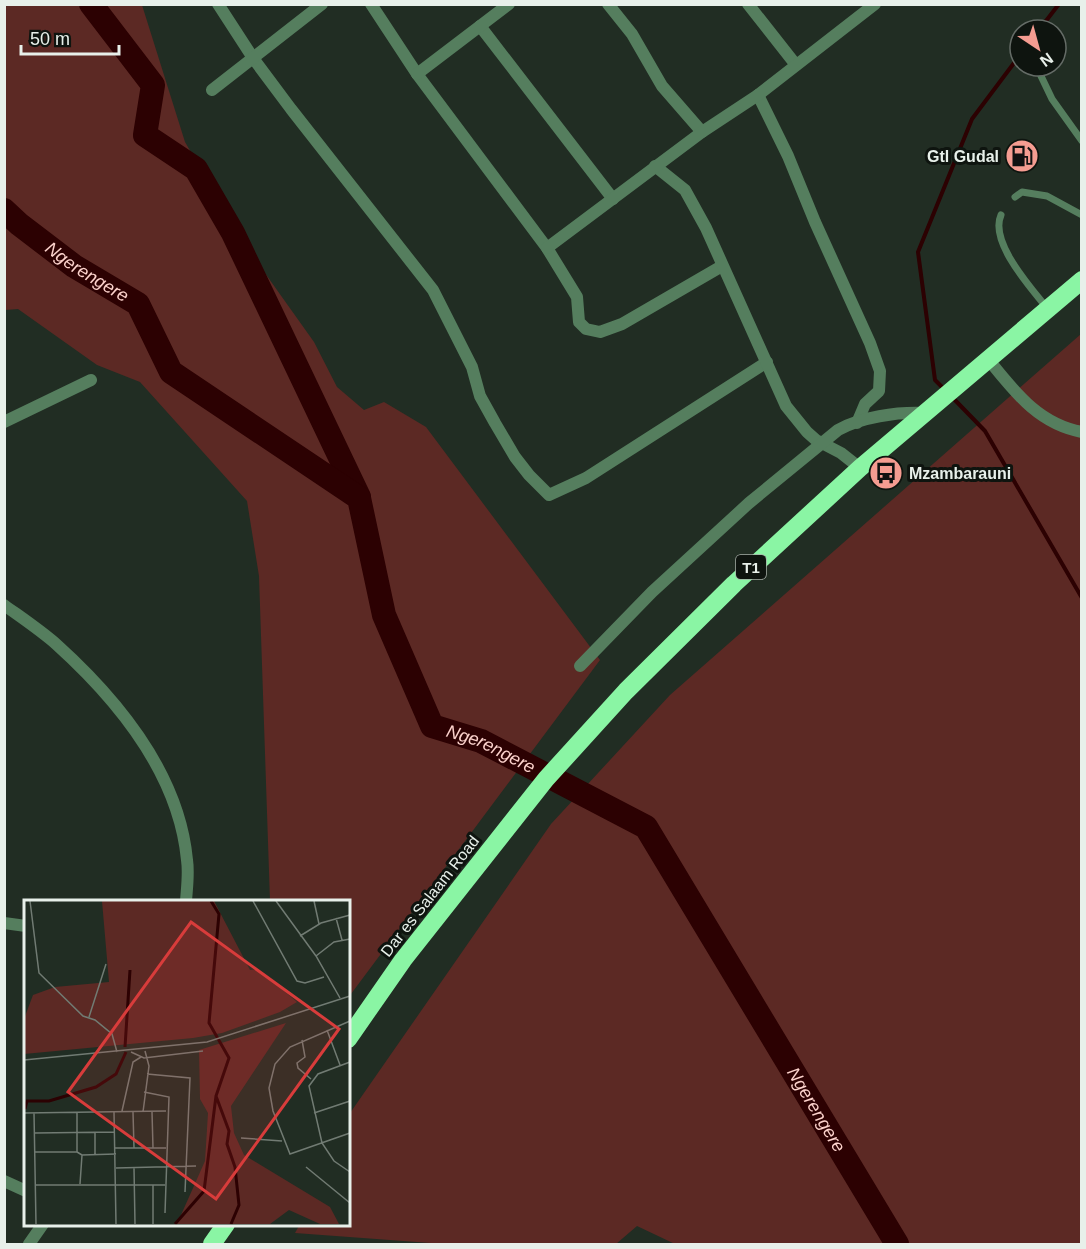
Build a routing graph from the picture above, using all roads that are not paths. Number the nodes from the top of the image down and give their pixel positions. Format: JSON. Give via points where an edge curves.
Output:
{"nodes":[{"id":1,"x":218,"y":4,"type":"edge"},
{"id":2,"x":322,"y":4,"type":"edge"},
{"id":3,"x":371,"y":4,"type":"edge"},
{"id":4,"x":509,"y":4,"type":"edge"},
{"id":5,"x":608,"y":4,"type":"edge"},
{"id":6,"x":748,"y":4,"type":"edge"},
{"id":7,"x":875,"y":4,"type":"edge"},
{"id":8,"x":480,"y":26,"type":"junction"},
{"id":9,"x":253,"y":58,"type":"junction"},
{"id":10,"x":796,"y":65,"type":"junction"},
{"id":11,"x":417,"y":74,"type":"junction"},
{"id":12,"x":1042,"y":78,"type":"edge"},
{"id":13,"x":212,"y":90,"type":"dead end"},
{"id":14,"x":758,"y":95,"type":"junction"},
{"id":15,"x":702,"y":132,"type":"junction"},
{"id":16,"x":1082,"y":141,"type":"edge"},
{"id":17,"x":655,"y":166,"type":"junction"},
{"id":18,"x":1015,"y":197,"type":"dead end"},
{"id":19,"x":613,"y":198,"type":"junction"},
{"id":20,"x":1082,"y":214,"type":"edge"},
{"id":21,"x":1000,"y":215,"type":"dead end"},
{"id":22,"x":547,"y":248,"type":"junction"},
{"id":23,"x":722,"y":266,"type":"junction"},
{"id":24,"x":1082,"y":280,"type":"edge"},
{"id":25,"x":1047,"y":309,"type":"junction"},
{"id":26,"x":988,"y":359,"type":"junction"},
{"id":27,"x":767,"y":362,"type":"junction"},
{"id":28,"x":91,"y":380,"type":"dead end"},
{"id":29,"x":930,"y":408,"type":"junction"},
{"id":30,"x":4,"y":422,"type":"edge"},
{"id":31,"x":857,"y":423,"type":"junction"},
{"id":32,"x":1082,"y":432,"type":"edge"},
{"id":33,"x":824,"y":443,"type":"junction"},
{"id":34,"x":860,"y":468,"type":"junction"},
{"id":35,"x":4,"y":605,"type":"edge"},
{"id":36,"x":580,"y":666,"type":"dead end"},
{"id":37,"x":186,"y":900,"type":"edge"},
{"id":38,"x":4,"y":923,"type":"edge"},
{"id":39,"x":24,"y":926,"type":"edge"},
{"id":40,"x":350,"y":1036,"type":"edge"},
{"id":41,"x":4,"y":1181,"type":"edge"},
{"id":42,"x":24,"y":1190,"type":"edge"},
{"id":43,"x":42,"y":1225,"type":"edge"},
{"id":44,"x":225,"y":1225,"type":"edge"},
{"id":45,"x":29,"y":1245,"type":"edge"},
{"id":46,"x":212,"y":1245,"type":"edge"}],
"edges":[{"from":1,"to":9,"type":"street"},
{"from":2,"to":9,"type":"street"},
{"from":3,"to":11,"type":"street"},
{"from":4,"to":8,"type":"street"},
{"from":5,"to":15,"type":"street","via":[[632,34],[662,86]]},
{"from":6,"to":10,"type":"street"},
{"from":7,"to":10,"type":"street"},
{"from":8,"to":11,"type":"street"},
{"from":8,"to":19,"type":"street"},
{"from":9,"to":13,"type":"street"},
{"from":9,"to":27,"type":"street","via":[[433,290],[495,423],[515,457],[549,495],[586,478]]},
{"from":10,"to":14,"type":"street"},
{"from":11,"to":22,"type":"street"},
{"from":12,"to":16,"type":"lane"},
{"from":14,"to":15,"type":"street"},
{"from":14,"to":31,"type":"street","via":[[789,156],[880,371],[879,391],[865,404]]},
{"from":15,"to":17,"type":"street"},
{"from":17,"to":19,"type":"street"},
{"from":17,"to":23,"type":"street","via":[[685,190]]},
{"from":18,"to":20,"type":"lane","via":[[1022,192],[1047,196]]},
{"from":19,"to":22,"type":"street"},
{"from":21,"to":25,"type":"lane","via":[[1001,240],[1013,264]]},
{"from":22,"to":23,"type":"street","via":[[577,297],[579,322],[594,332],[605,332],[622,324]]},
{"from":23,"to":27,"type":"street"},
{"from":24,"to":25,"type":"highway","number":"T1"},
{"from":25,"to":26,"type":"highway","number":"T1"},
{"from":26,"to":29,"type":"highway","number":"T1"},
{"from":26,"to":32,"type":"street","via":[[1026,404],[1066,428]]},
{"from":27,"to":33,"type":"street","via":[[786,406],[807,432]]},
{"from":28,"to":30,"type":"street"},
{"from":29,"to":31,"type":"street"},
{"from":29,"to":34,"type":"highway","number":"T1"},
{"from":31,"to":33,"type":"street","via":[[840,429]]},
{"from":33,"to":34,"type":"street"},
{"from":33,"to":36,"type":"street","via":[[758,496],[652,592]]},
{"from":34,"to":40,"type":"highway","name":"Dar es Salaam Road","number":"T1","via":[[726,591],[578,742],[403,960]]},
{"from":35,"to":37,"type":"street","via":[[54,643],[91,678],[139,738],[167,788],[182,831],[187,858]]},
{"from":38,"to":39,"type":"street"},
{"from":41,"to":42,"type":"street"},
{"from":43,"to":45,"type":"street"},
{"from":44,"to":46,"type":"highway"}]}
